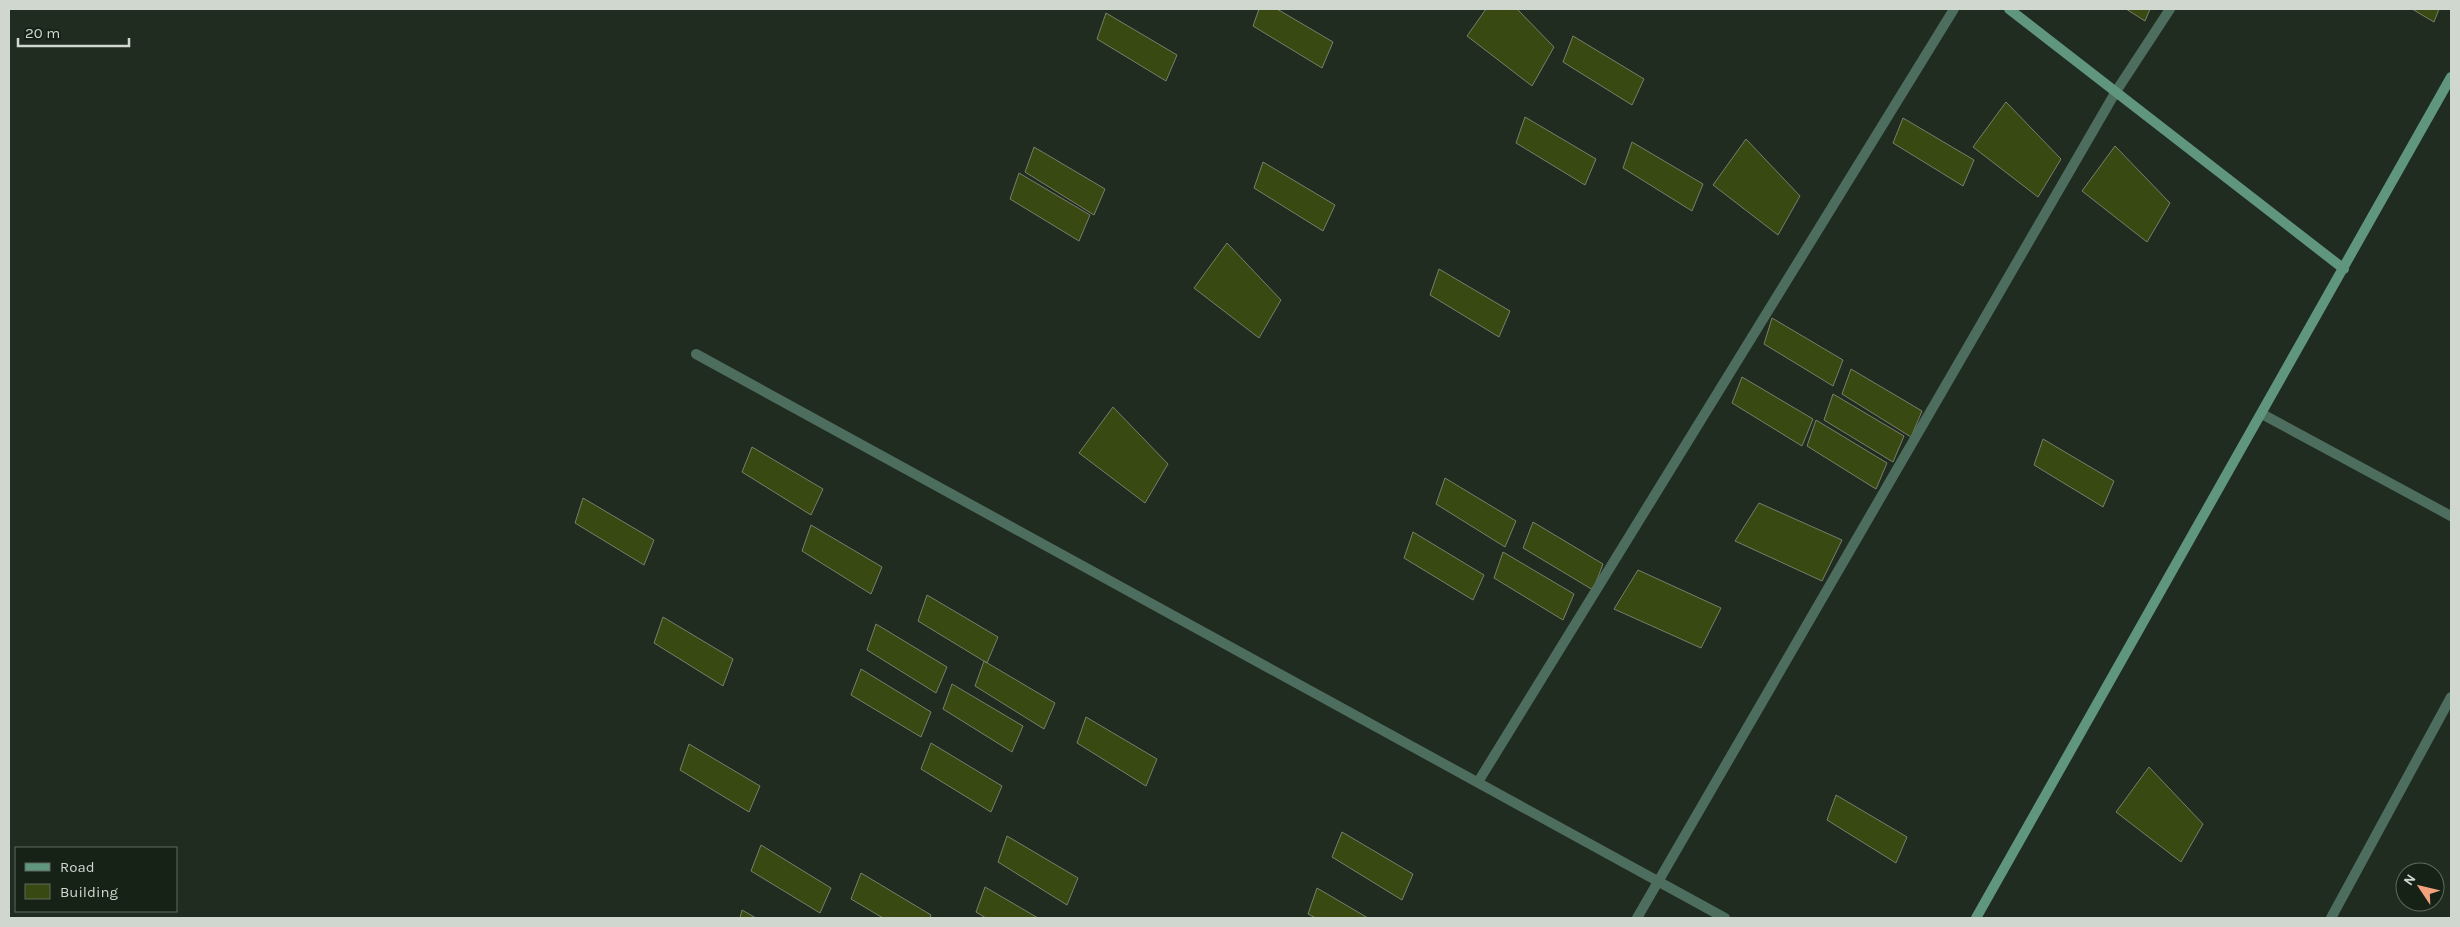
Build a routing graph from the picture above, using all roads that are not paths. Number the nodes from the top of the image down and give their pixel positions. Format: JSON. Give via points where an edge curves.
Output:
{"nodes":[{"id":1,"x":1954,"y":9,"type":"edge"},
{"id":2,"x":2009,"y":9,"type":"edge"},
{"id":3,"x":2170,"y":9,"type":"edge"},
{"id":4,"x":2451,"y":77,"type":"edge"},
{"id":5,"x":2115,"y":93,"type":"junction"},
{"id":6,"x":2344,"y":269,"type":"junction"},
{"id":7,"x":696,"y":354,"type":"dead end"},
{"id":8,"x":2262,"y":414,"type":"junction"},
{"id":9,"x":2451,"y":516,"type":"edge"},
{"id":10,"x":2451,"y":697,"type":"edge"},
{"id":11,"x":1478,"y":782,"type":"junction"},
{"id":12,"x":1657,"y":881,"type":"junction"},
{"id":13,"x":1637,"y":918,"type":"edge"},
{"id":14,"x":1725,"y":918,"type":"edge"},
{"id":15,"x":1976,"y":918,"type":"edge"},
{"id":16,"x":2331,"y":918,"type":"edge"}],
"edges":[{"from":1,"to":11,"type":"street"},
{"from":2,"to":5,"type":"street"},
{"from":3,"to":5,"type":"street"},
{"from":4,"to":6,"type":"street"},
{"from":5,"to":6,"type":"street"},
{"from":5,"to":12,"type":"street"},
{"from":6,"to":8,"type":"street"},
{"from":7,"to":11,"type":"street"},
{"from":8,"to":9,"type":"street"},
{"from":8,"to":15,"type":"street"},
{"from":10,"to":16,"type":"street"},
{"from":11,"to":12,"type":"street"},
{"from":12,"to":13,"type":"street"},
{"from":12,"to":14,"type":"street"}]}
